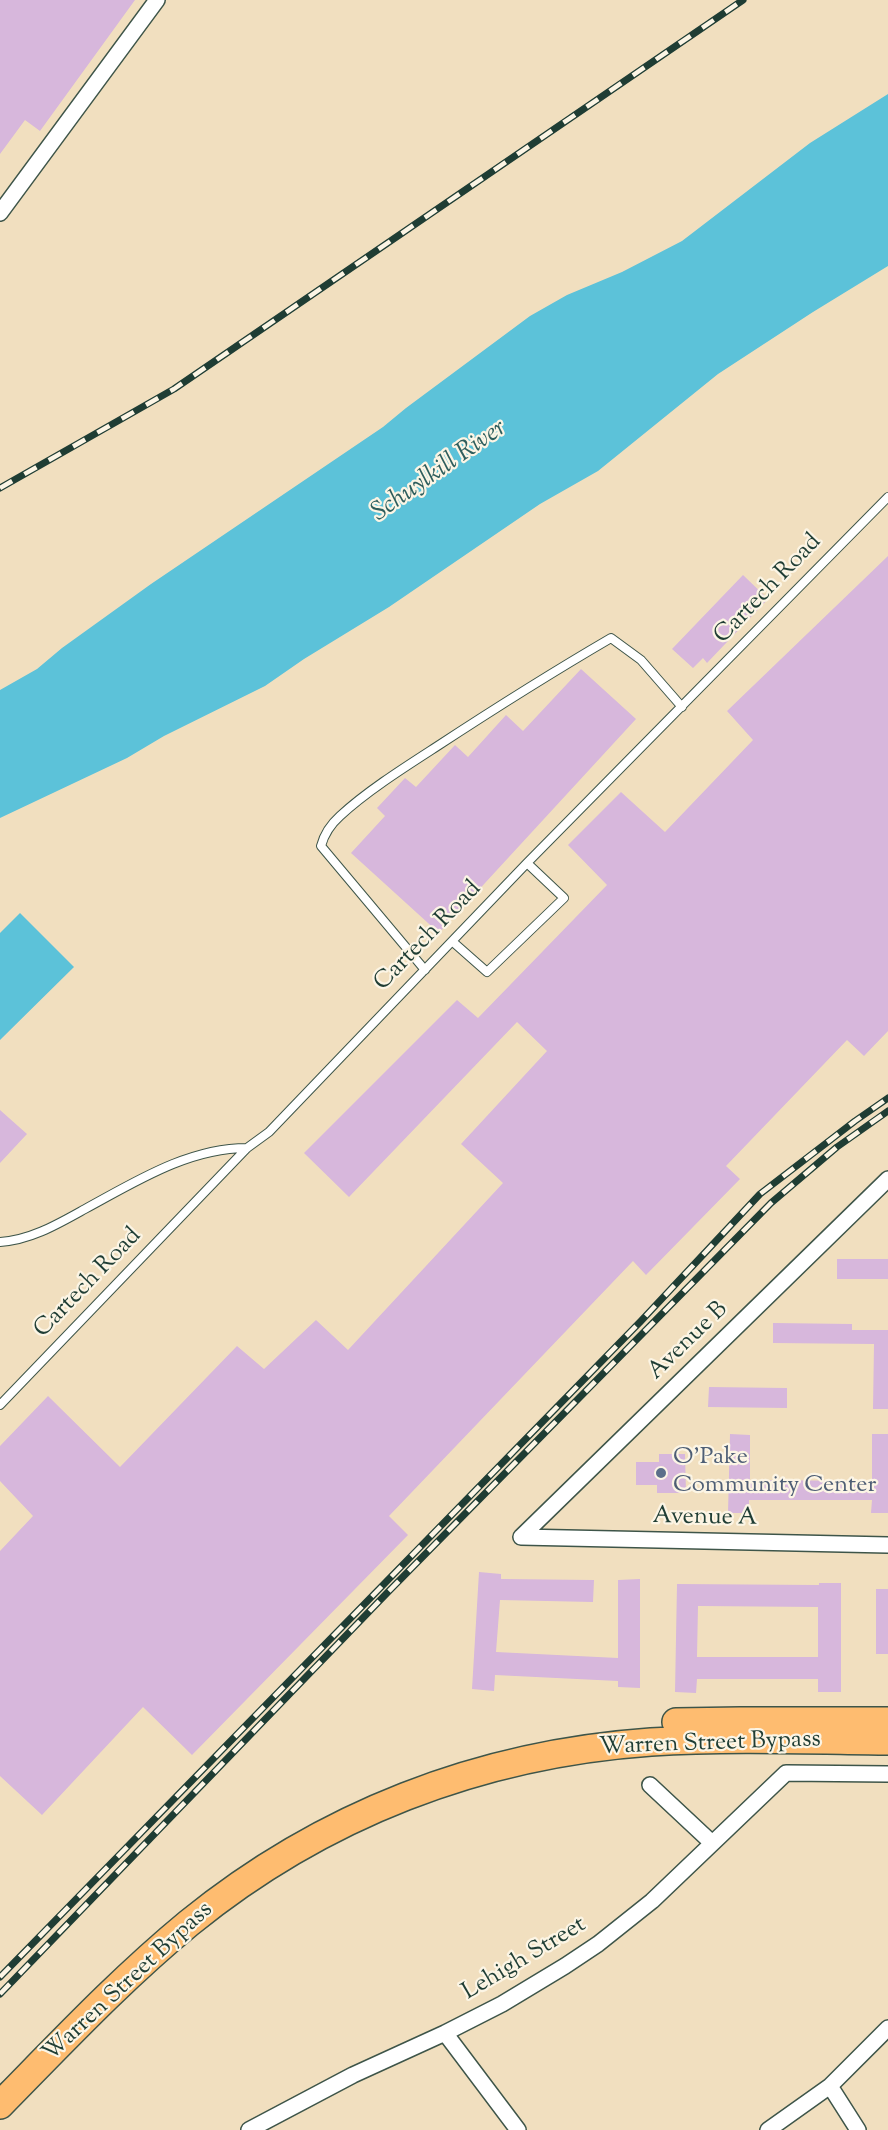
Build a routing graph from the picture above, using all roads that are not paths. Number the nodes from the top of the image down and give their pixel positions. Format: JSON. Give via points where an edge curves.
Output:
{"nodes":[{"id":1,"x":157,"y":0,"type":"edge"},
{"id":2,"x":0,"y":213,"type":"edge"},
{"id":3,"x":888,"y":497,"type":"edge"},
{"id":4,"x":682,"y":707,"type":"junction"},
{"id":5,"x":527,"y":863,"type":"junction"},
{"id":6,"x":453,"y":942,"type":"junction"},
{"id":7,"x":425,"y":970,"type":"junction"},
{"id":8,"x":247,"y":1148,"type":"junction"},
{"id":9,"x":888,"y":1179,"type":"edge"},
{"id":10,"x":0,"y":1242,"type":"edge"},
{"id":11,"x":0,"y":1405,"type":"edge"},
{"id":12,"x":521,"y":1537,"type":"joint"},
{"id":13,"x":888,"y":1545,"type":"edge"},
{"id":14,"x":888,"y":1721,"type":"edge"},
{"id":15,"x":888,"y":1741,"type":"edge"},
{"id":16,"x":888,"y":1774,"type":"edge"},
{"id":17,"x":650,"y":1785,"type":"dead end"},
{"id":18,"x":712,"y":1843,"type":"junction"},
{"id":19,"x":888,"y":2028,"type":"edge"},
{"id":20,"x":445,"y":2034,"type":"junction"},
{"id":21,"x":0,"y":2079,"type":"edge"},
{"id":22,"x":830,"y":2086,"type":"junction"},
{"id":23,"x":0,"y":2105,"type":"edge"},
{"id":24,"x":249,"y":2130,"type":"edge"},
{"id":25,"x":518,"y":2130,"type":"edge"},
{"id":26,"x":768,"y":2130,"type":"edge"},
{"id":27,"x":858,"y":2130,"type":"edge"}],
"edges":[{"from":1,"to":2,"type":"street"},
{"from":3,"to":4,"type":"lane","name":"Cartech Road"},
{"from":4,"to":5,"type":"lane","name":"Cartech Road"},
{"from":4,"to":7,"type":"lane","via":[[641,660],[611,638],[538,680],[338,817],[321,846]]},
{"from":5,"to":6,"type":"lane","name":"Cartech Road"},
{"from":5,"to":6,"type":"lane","via":[[564,898],[487,972]]},
{"from":6,"to":7,"type":"lane","name":"Cartech Road"},
{"from":7,"to":8,"type":"lane","name":"Cartech Road","via":[[269,1132]]},
{"from":8,"to":10,"type":"lane","via":[[202,1154],[145,1176],[43,1232]]},
{"from":8,"to":11,"type":"lane","name":"Cartech Road"},
{"from":9,"to":12,"type":"street","name":"Avenue B"},
{"from":12,"to":13,"type":"street","name":"Avenue A"},
{"from":14,"to":21,"type":"highway","name":"Warren Street Bypass","via":[[740,1720],[613,1727],[512,1743],[401,1777],[298,1827],[201,1890],[114,1965]]},
{"from":15,"to":23,"type":"highway","name":"Warren Street Bypass","via":[[696,1740],[615,1746],[507,1764],[408,1794],[308,1843],[212,1905],[127,1978]]},
{"from":16,"to":18,"type":"street","name":"Lehigh Street","via":[[786,1773]]},
{"from":17,"to":18,"type":"street"},
{"from":18,"to":20,"type":"street","name":"Lehigh Street","via":[[652,1901],[598,1944],[528,1989]]},
{"from":19,"to":22,"type":"street"},
{"from":20,"to":24,"type":"street","name":"Lehigh Street","via":[[353,2075]]},
{"from":20,"to":25,"type":"street"},
{"from":22,"to":26,"type":"street"},
{"from":22,"to":27,"type":"street"}]}
